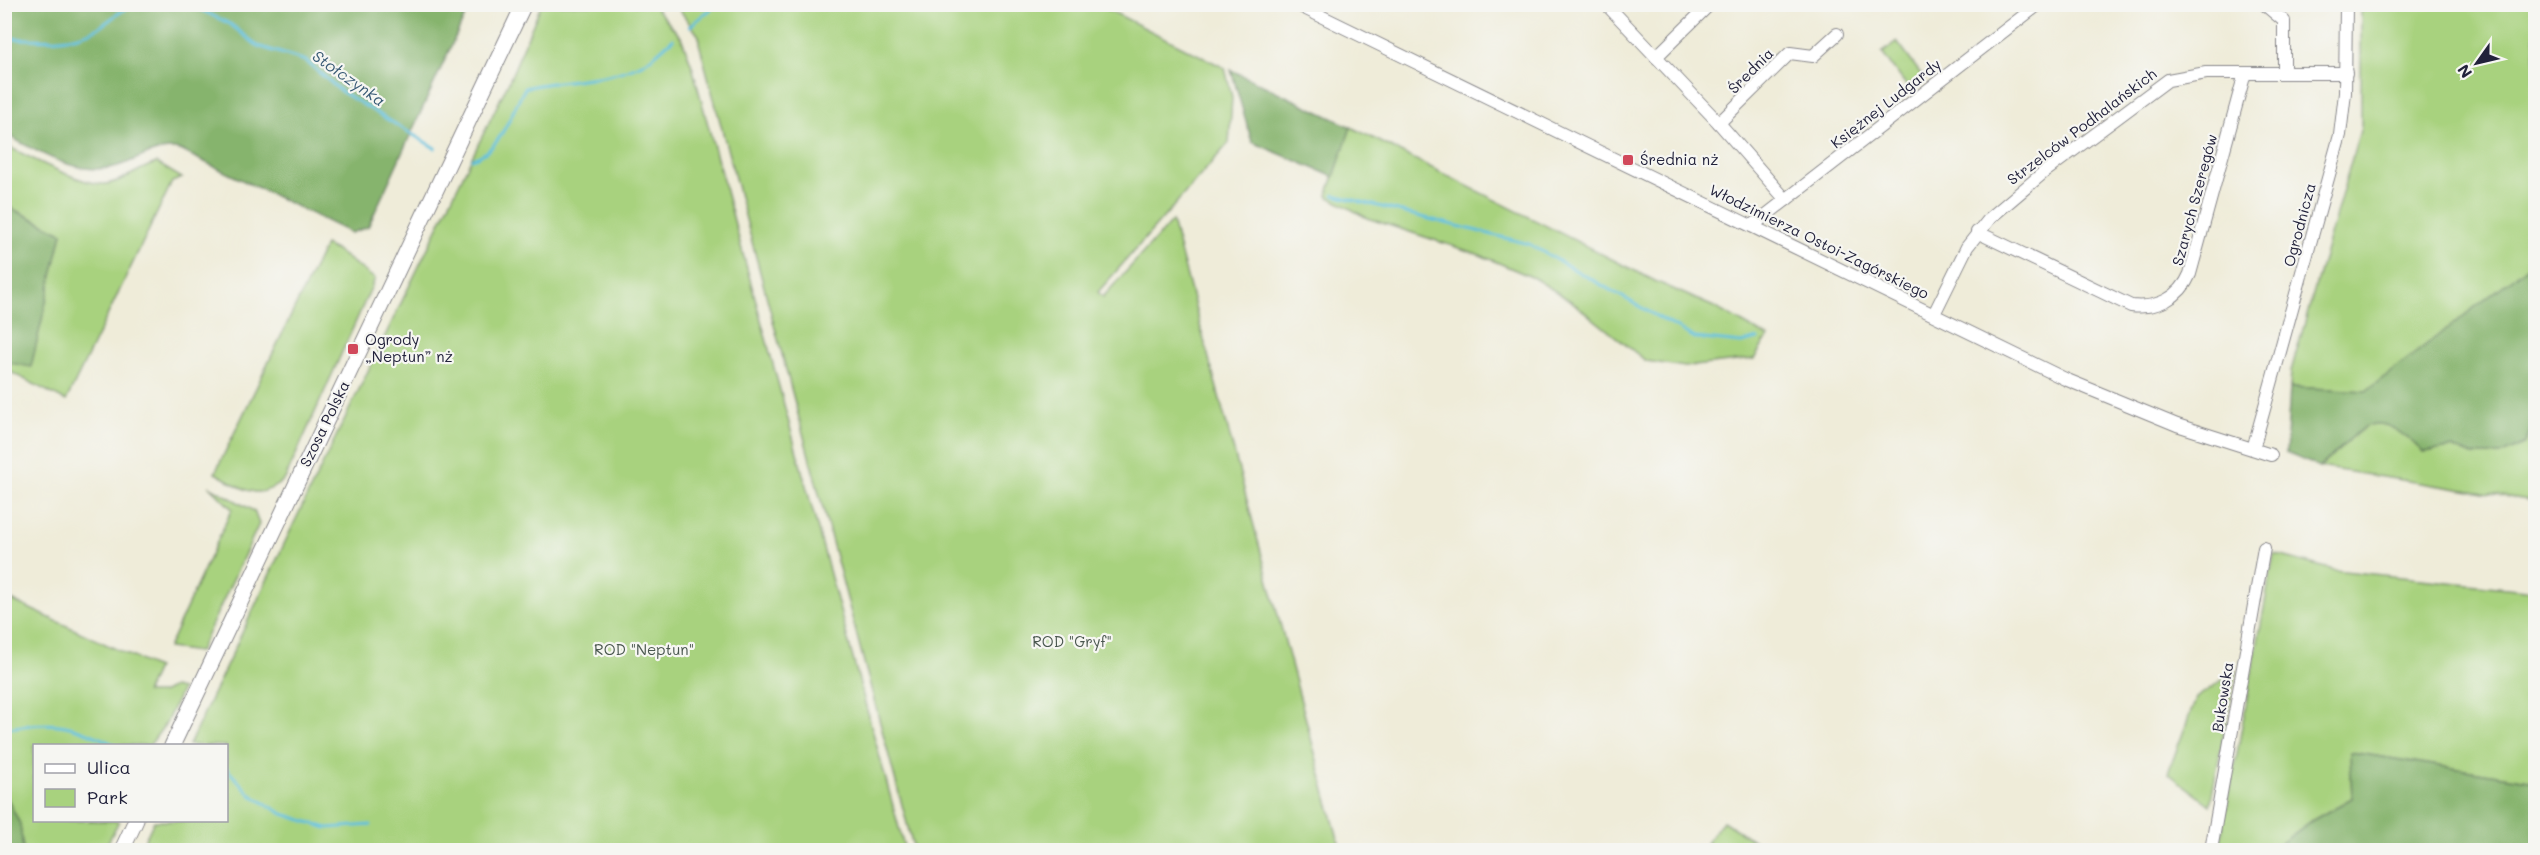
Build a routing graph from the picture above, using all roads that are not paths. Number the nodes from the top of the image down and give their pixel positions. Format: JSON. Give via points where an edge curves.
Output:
{"nodes":[{"id":1,"x":524,"y":4,"type":"edge"},
{"id":2,"x":1296,"y":4,"type":"edge"},
{"id":3,"x":1606,"y":4,"type":"edge"},
{"id":4,"x":1710,"y":4,"type":"edge"},
{"id":5,"x":2039,"y":4,"type":"edge"},
{"id":6,"x":2264,"y":4,"type":"edge"},
{"id":7,"x":2346,"y":4,"type":"edge"},
{"id":8,"x":1837,"y":34,"type":"dead end"},
{"id":9,"x":1656,"y":57,"type":"junction"},
{"id":10,"x":2245,"y":73,"type":"junction"},
{"id":11,"x":2284,"y":73,"type":"junction"},
{"id":12,"x":2346,"y":73,"type":"junction"},
{"id":13,"x":1719,"y":123,"type":"junction"},
{"id":14,"x":1786,"y":200,"type":"junction"},
{"id":15,"x":1752,"y":226,"type":"junction"},
{"id":16,"x":1977,"y":232,"type":"junction"},
{"id":17,"x":1934,"y":314,"type":"junction"},
{"id":18,"x":2253,"y":449,"type":"junction"},
{"id":19,"x":2271,"y":455,"type":"dead end"},
{"id":20,"x":2264,"y":548,"type":"dead end"},
{"id":21,"x":173,"y":744,"type":"edge"},
{"id":22,"x":135,"y":822,"type":"edge"},
{"id":23,"x":122,"y":850,"type":"edge"},
{"id":24,"x":2211,"y":850,"type":"edge"}],
"edges":[{"from":1,"to":21,"type":"street","name":"Szosa Polska"},
{"from":2,"to":15,"type":"street","name":"Włodzimierza Ostoi-Zagórskiego"},
{"from":3,"to":9,"type":"street"},
{"from":4,"to":9,"type":"street"},
{"from":5,"to":14,"type":"street","name":"Księżnej Ludgardy"},
{"from":6,"to":11,"type":"street","via":[[2284,21]]},
{"from":7,"to":12,"type":"street","name":"Ogrodnicza"},
{"from":8,"to":13,"type":"street","name":"Średnia","via":[[1813,56],[1790,53]]},
{"from":9,"to":13,"type":"street"},
{"from":10,"to":11,"type":"street","name":"Strzelców Podhalańskich"},
{"from":10,"to":16,"type":"street","name":"Strzelców Podhalańskich","via":[[2194,74],[2168,80],[2043,173]]},
{"from":10,"to":16,"type":"street","name":"Szarych Szeregów","via":[[2190,274],[2183,288],[2172,297],[2153,305],[2131,306]]},
{"from":11,"to":12,"type":"street","name":"Strzelców Podhalańskich"},
{"from":12,"to":18,"type":"street","name":"Ogrodnicza","via":[[2340,135]]},
{"from":13,"to":14,"type":"street"},
{"from":14,"to":15,"type":"street","name":"Księżnej Ludgardy"},
{"from":15,"to":17,"type":"street","name":"Włodzimierza Ostoi-Zagórskiego"},
{"from":16,"to":17,"type":"street","name":"Strzelców Podhalańskich"},
{"from":17,"to":18,"type":"street","name":"Włodzimierza Ostoi-Zagórskiego","via":[[2110,399]]},
{"from":18,"to":19,"type":"street","name":"Włodzimierza Ostoi-Zagórskiego"},
{"from":20,"to":24,"type":"street","name":"Bukowska"},
{"from":22,"to":23,"type":"street"}]}
